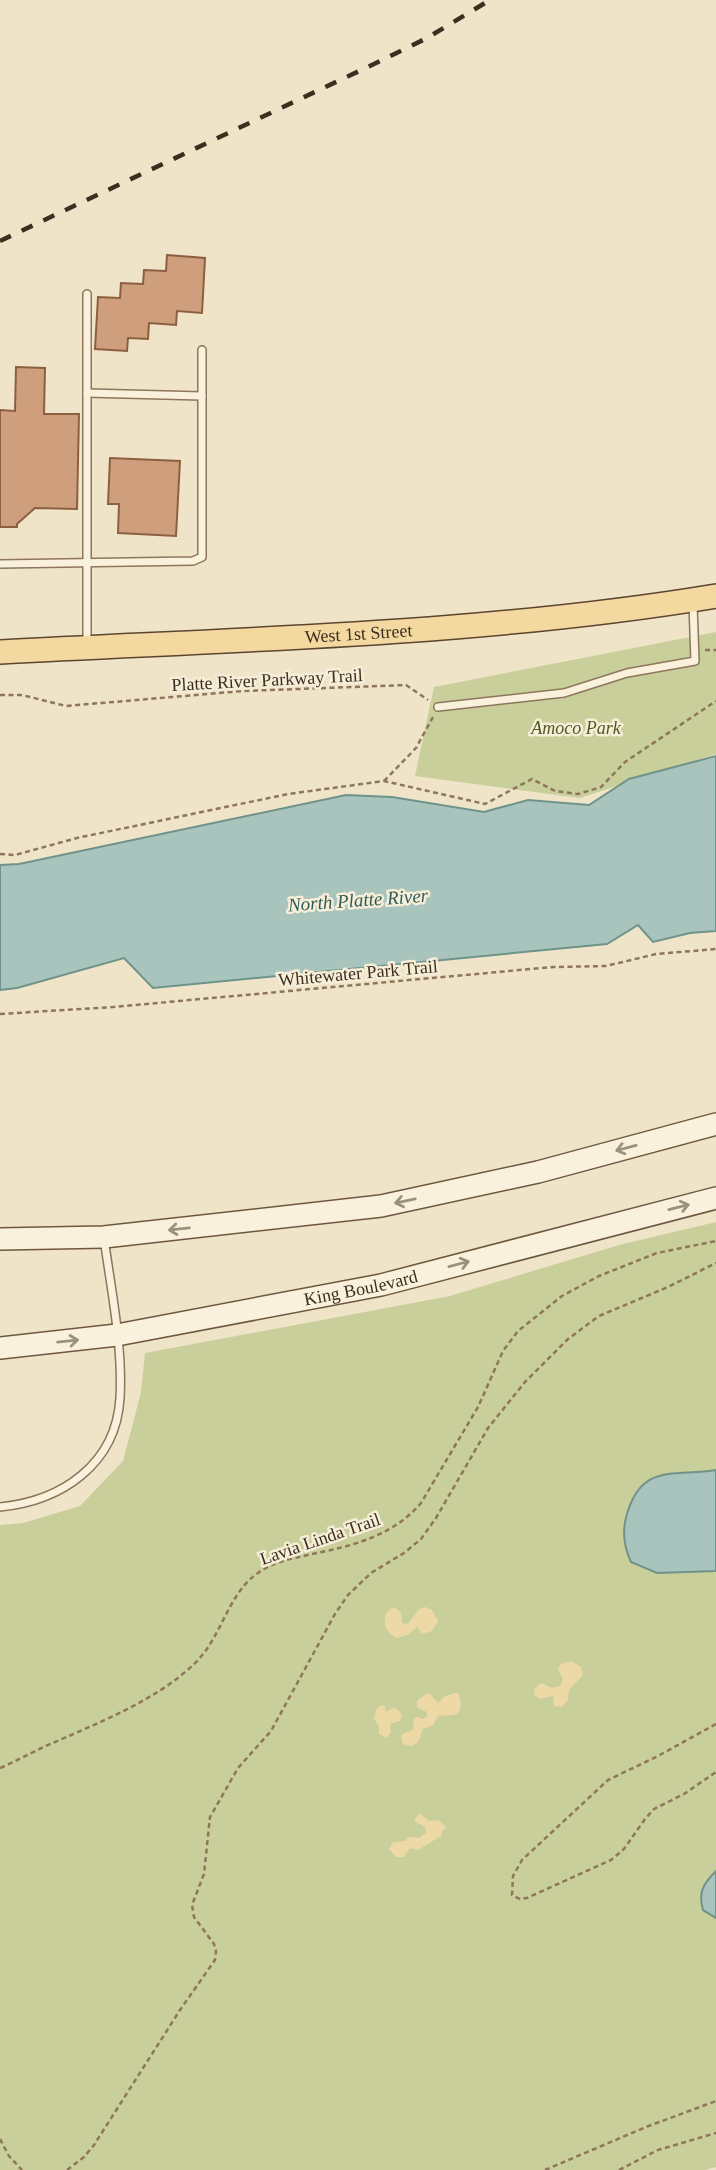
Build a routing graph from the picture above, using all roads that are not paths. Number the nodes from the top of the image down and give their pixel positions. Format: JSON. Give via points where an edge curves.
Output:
{"nodes":[{"id":1,"x":87,"y":294,"type":"dead end"},
{"id":2,"x":202,"y":350,"type":"dead end"},
{"id":3,"x":87,"y":393,"type":"junction"},
{"id":4,"x":202,"y":396,"type":"junction"},
{"id":5,"x":87,"y":563,"type":"junction"},
{"id":6,"x":0,"y":564,"type":"edge"},
{"id":7,"x":716,"y":596,"type":"edge"},
{"id":8,"x":693,"y":600,"type":"junction"},
{"id":9,"x":87,"y":647,"type":"junction"},
{"id":10,"x":0,"y":652,"type":"edge"},
{"id":11,"x":438,"y":707,"type":"road end"},
{"id":12,"x":716,"y":1124,"type":"edge"},
{"id":13,"x":716,"y":1198,"type":"edge"},
{"id":14,"x":104,"y":1237,"type":"junction"},
{"id":15,"x":0,"y":1239,"type":"edge"},
{"id":16,"x":117,"y":1335,"type":"junction"},
{"id":17,"x":0,"y":1348,"type":"edge"},
{"id":18,"x":0,"y":1507,"type":"edge"}],
"edges":[{"from":1,"to":3,"type":"lane"},
{"from":2,"to":4,"type":"lane"},
{"from":3,"to":4,"type":"lane"},
{"from":3,"to":5,"type":"lane"},
{"from":4,"to":5,"type":"lane","via":[[202,557],[193,561]]},
{"from":5,"to":6,"type":"lane"},
{"from":5,"to":9,"type":"lane"},
{"from":7,"to":8,"type":"main road","name":"West 1st Street"},
{"from":8,"to":9,"type":"main road","name":"West 1st Street","via":[[415,630]]},
{"from":8,"to":11,"type":"lane","via":[[695,661],[627,674],[564,693]]},
{"from":9,"to":10,"type":"main road","name":"West 1st Street"},
{"from":12,"to":14,"type":"street","one_way":true,"via":[[538,1172],[382,1206]]},
{"from":16,"to":13,"type":"street","name":"King Boulevard","one_way":true,"via":[[381,1285]]},
{"from":14,"to":15,"type":"street"},
{"from":14,"to":16,"type":"lane"},
{"from":17,"to":16,"type":"street","name":"King Boulevard","one_way":true},
{"from":16,"to":18,"type":"lane","via":[[117,1418],[97,1459],[55,1494]]}]}
